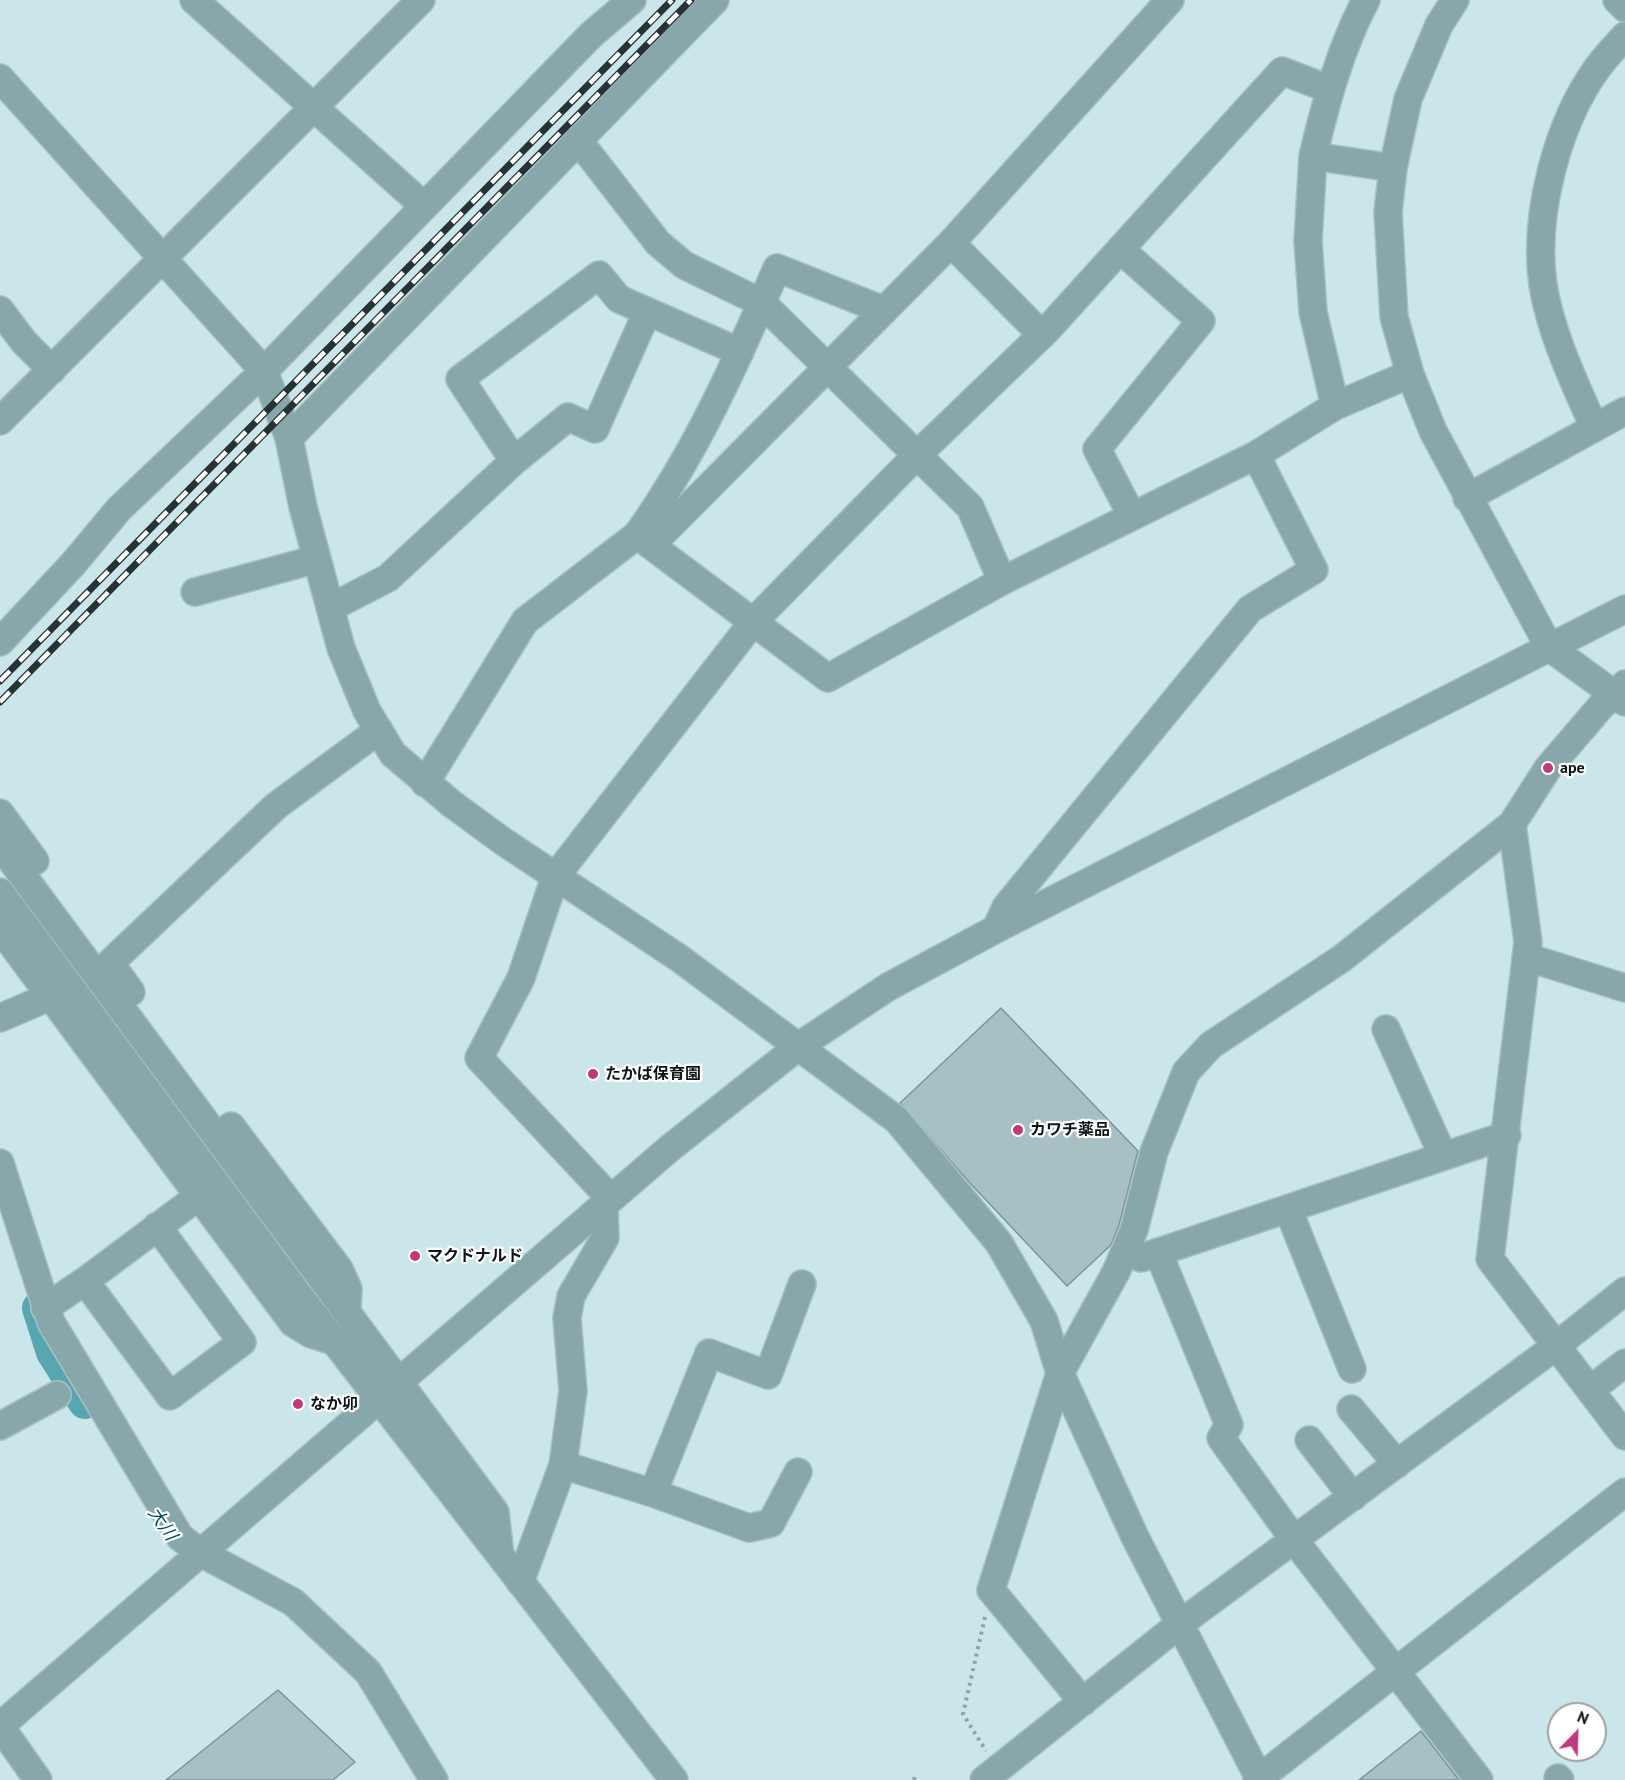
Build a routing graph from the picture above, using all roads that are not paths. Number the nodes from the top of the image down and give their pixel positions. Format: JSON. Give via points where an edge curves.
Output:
{"nodes":[{"id":1,"x":194,"y":0,"type":"edge"},
{"id":2,"x":421,"y":0,"type":"edge"},
{"id":3,"x":632,"y":0,"type":"edge"},
{"id":4,"x":715,"y":0,"type":"edge"},
{"id":5,"x":1170,"y":0,"type":"edge"},
{"id":6,"x":1366,"y":0,"type":"edge"},
{"id":7,"x":1455,"y":0,"type":"edge"},
{"id":8,"x":1617,"y":0,"type":"edge"},
{"id":9,"x":1625,"y":8,"type":"edge"},
{"id":10,"x":1625,"y":36,"type":"edge"},
{"id":11,"x":0,"y":78,"type":"edge"},
{"id":12,"x":1329,"y":88,"type":"junction"},
{"id":13,"x":315,"y":108,"type":"junction"},
{"id":14,"x":578,"y":140,"type":"junction"},
{"id":15,"x":1313,"y":156,"type":"junction"},
{"id":16,"x":1393,"y":168,"type":"junction"},
{"id":17,"x":424,"y":206,"type":"junction"},
{"id":18,"x":951,"y":243,"type":"junction"},
{"id":19,"x":1120,"y":250,"type":"junction"},
{"id":20,"x":163,"y":261,"type":"junction"},
{"id":21,"x":762,"y":303,"type":"junction"},
{"id":22,"x":0,"y":310,"type":"edge"},
{"id":23,"x":883,"y":310,"type":"junction"},
{"id":24,"x":647,"y":312,"type":"junction"},
{"id":25,"x":1042,"y":335,"type":"junction"},
{"id":26,"x":740,"y":352,"type":"junction"},
{"id":27,"x":826,"y":367,"type":"junction"},
{"id":28,"x":52,"y":370,"type":"junction"},
{"id":29,"x":264,"y":371,"type":"junction"},
{"id":30,"x":1410,"y":374,"type":"junction"},
{"id":31,"x":1335,"y":406,"type":"junction"},
{"id":32,"x":1625,"y":411,"type":"edge"},
{"id":33,"x":0,"y":422,"type":"edge"},
{"id":34,"x":1594,"y":427,"type":"junction"},
{"id":35,"x":289,"y":438,"type":"junction"},
{"id":36,"x":1256,"y":455,"type":"junction"},
{"id":37,"x":916,"y":456,"type":"junction"},
{"id":38,"x":514,"y":461,"type":"junction"},
{"id":39,"x":1467,"y":498,"type":"junction"},
{"id":40,"x":1132,"y":516,"type":"junction"},
{"id":41,"x":644,"y":540,"type":"junction"},
{"id":42,"x":317,"y":559,"type":"junction"},
{"id":43,"x":1002,"y":581,"type":"junction"},
{"id":44,"x":195,"y":592,"type":"dead end"},
{"id":45,"x":330,"y":608,"type":"junction"},
{"id":46,"x":1625,"y":609,"type":"edge"},
{"id":47,"x":753,"y":622,"type":"junction"},
{"id":48,"x":0,"y":642,"type":"edge"},
{"id":49,"x":1549,"y":647,"type":"junction"},
{"id":50,"x":1622,"y":694,"type":"edge"},
{"id":51,"x":379,"y":730,"type":"junction"},
{"id":52,"x":425,"y":783,"type":"junction"},
{"id":53,"x":0,"y":813,"type":"edge"},
{"id":54,"x":1512,"y":824,"type":"junction"},
{"id":55,"x":0,"y":845,"type":"edge"},
{"id":56,"x":555,"y":877,"type":"junction"},
{"id":57,"x":0,"y":892,"type":"edge"},
{"id":58,"x":0,"y":928,"type":"edge"},
{"id":59,"x":996,"y":929,"type":"junction"},
{"id":60,"x":1526,"y":957,"type":"junction"},
{"id":61,"x":110,"y":963,"type":"junction"},
{"id":62,"x":1625,"y":988,"type":"edge"},
{"id":63,"x":51,"y":996,"type":"junction"},
{"id":64,"x":0,"y":1018,"type":"edge"},
{"id":65,"x":1386,"y":1029,"type":"dead end"},
{"id":66,"x":799,"y":1046,"type":"junction"},
{"id":67,"x":1507,"y":1135,"type":"junction"},
{"id":68,"x":1443,"y":1156,"type":"junction"},
{"id":69,"x":0,"y":1163,"type":"edge"},
{"id":70,"x":199,"y":1196,"type":"junction"},
{"id":71,"x":608,"y":1202,"type":"junction"},
{"id":72,"x":1288,"y":1209,"type":"junction"},
{"id":73,"x":158,"y":1226,"type":"junction"},
{"id":74,"x":1158,"y":1252,"type":"junction"},
{"id":75,"x":1119,"y":1266,"type":"junction"},
{"id":76,"x":85,"y":1281,"type":"junction"},
{"id":77,"x":802,"y":1284,"type":"dead end"},
{"id":78,"x":1625,"y":1291,"type":"edge"},
{"id":79,"x":45,"y":1308,"type":"junction"},
{"id":80,"x":347,"y":1315,"type":"junction"},
{"id":81,"x":334,"y":1341,"type":"junction"},
{"id":82,"x":1556,"y":1346,"type":"junction"},
{"id":83,"x":1625,"y":1363,"type":"edge"},
{"id":84,"x":1352,"y":1369,"type":"dead end"},
{"id":85,"x":1060,"y":1373,"type":"junction"},
{"id":86,"x":1590,"y":1390,"type":"junction"},
{"id":87,"x":389,"y":1391,"type":"junction"},
{"id":88,"x":57,"y":1395,"type":"dead end"},
{"id":89,"x":1352,"y":1409,"type":"dead end"},
{"id":90,"x":0,"y":1426,"type":"edge"},
{"id":91,"x":1625,"y":1436,"type":"edge"},
{"id":92,"x":1309,"y":1440,"type":"dead end"},
{"id":93,"x":1397,"y":1464,"type":"junction"},
{"id":94,"x":564,"y":1465,"type":"junction"},
{"id":95,"x":798,"y":1472,"type":"dead end"},
{"id":96,"x":1625,"y":1492,"type":"edge"},
{"id":97,"x":653,"y":1493,"type":"junction"},
{"id":98,"x":1353,"y":1497,"type":"junction"},
{"id":99,"x":1295,"y":1541,"type":"junction"},
{"id":100,"x":201,"y":1553,"type":"junction"},
{"id":101,"x":520,"y":1582,"type":"junction"},
{"id":102,"x":1181,"y":1623,"type":"junction"},
{"id":103,"x":1397,"y":1671,"type":"junction"},
{"id":104,"x":1083,"y":1702,"type":"junction"},
{"id":105,"x":0,"y":1726,"type":"edge"},
{"id":106,"x":991,"y":1775,"type":"edge"},
{"id":107,"x":1259,"y":1779,"type":"edge"},
{"id":108,"x":38,"y":1780,"type":"edge"},
{"id":109,"x":434,"y":1780,"type":"edge"},
{"id":110,"x":674,"y":1780,"type":"edge"},
{"id":111,"x":1479,"y":1780,"type":"edge"}],
"edges":[{"from":1,"to":13,"type":"street"},
{"from":2,"to":13,"type":"street"},
{"from":3,"to":17,"type":"street","via":[[591,35]]},
{"from":4,"to":14,"type":"street"},
{"from":5,"to":18,"type":"street"},
{"from":6,"to":12,"type":"street"},
{"from":7,"to":16,"type":"street","via":[[1439,24],[1408,99]]},
{"from":8,"to":9,"type":"street"},
{"from":10,"to":34,"type":"street","via":[[1597,67],[1570,116],[1555,157],[1540,242],[1544,286],[1556,330]]},
{"from":11,"to":20,"type":"street"},
{"from":12,"to":15,"type":"street"},
{"from":12,"to":19,"type":"street","via":[[1282,71]]},
{"from":13,"to":17,"type":"street"},
{"from":13,"to":20,"type":"street"},
{"from":14,"to":21,"type":"street","via":[[658,243],[684,265]]},
{"from":14,"to":35,"type":"street"},
{"from":15,"to":16,"type":"street"},
{"from":15,"to":31,"type":"street","via":[[1308,241],[1313,312]]},
{"from":16,"to":30,"type":"street","via":[[1388,212],[1389,261],[1394,317]]},
{"from":17,"to":29,"type":"street"},
{"from":18,"to":23,"type":"street"},
{"from":18,"to":25,"type":"street"},
{"from":19,"to":25,"type":"street"},
{"from":19,"to":40,"type":"street","via":[[1202,321],[1097,449]]},
{"from":20,"to":28,"type":"street"},
{"from":20,"to":29,"type":"street"},
{"from":21,"to":23,"type":"street","via":[[777,268]]},
{"from":21,"to":26,"type":"street"},
{"from":21,"to":27,"type":"street"},
{"from":22,"to":28,"type":"street"},
{"from":23,"to":27,"type":"street"},
{"from":24,"to":26,"type":"street"},
{"from":24,"to":38,"type":"street","via":[[595,429],[568,417]]},
{"from":24,"to":38,"type":"street","via":[[619,300],[599,275],[460,379]]},
{"from":25,"to":37,"type":"street"},
{"from":26,"to":41,"type":"street","via":[[713,413],[658,506]]},
{"from":27,"to":37,"type":"street"},
{"from":27,"to":41,"type":"street"},
{"from":28,"to":33,"type":"street"},
{"from":29,"to":35,"type":"street"},
{"from":29,"to":48,"type":"street","via":[[119,509]]},
{"from":30,"to":31,"type":"street"},
{"from":30,"to":39,"type":"street"},
{"from":31,"to":36,"type":"street"},
{"from":32,"to":34,"type":"street"},
{"from":34,"to":39,"type":"street"},
{"from":35,"to":42,"type":"street"},
{"from":36,"to":40,"type":"street"},
{"from":36,"to":59,"type":"street","via":[[1314,570],[1250,609],[1006,906]]},
{"from":37,"to":43,"type":"street","via":[[970,507]]},
{"from":37,"to":47,"type":"street"},
{"from":38,"to":45,"type":"street","via":[[388,578]]},
{"from":39,"to":49,"type":"street"},
{"from":40,"to":43,"type":"street"},
{"from":41,"to":47,"type":"street"},
{"from":41,"to":52,"type":"street","via":[[525,621]]},
{"from":42,"to":44,"type":"street"},
{"from":42,"to":45,"type":"street"},
{"from":43,"to":47,"type":"street","via":[[828,678]]},
{"from":45,"to":51,"type":"street","via":[[341,648]]},
{"from":46,"to":49,"type":"street"},
{"from":47,"to":56,"type":"street"},
{"from":49,"to":50,"type":"street"},
{"from":49,"to":59,"type":"street"},
{"from":50,"to":54,"type":"street","via":[[1603,704],[1548,768]]},
{"from":51,"to":52,"type":"street","via":[[393,754]]},
{"from":51,"to":61,"type":"street","via":[[276,806]]},
{"from":52,"to":56,"type":"street"},
{"from":53,"to":61,"type":"street"},
{"from":54,"to":60,"type":"street","via":[[1528,942]]},
{"from":54,"to":75,"type":"street","via":[[1341,959],[1211,1045],[1186,1072],[1154,1152],[1134,1230]]},
{"from":55,"to":80,"type":"street"},
{"from":56,"to":66,"type":"street","via":[[679,958]]},
{"from":56,"to":71,"type":"street","via":[[521,978],[479,1058]]},
{"from":57,"to":81,"type":"street"},
{"from":58,"to":63,"type":"street"},
{"from":59,"to":66,"type":"street","via":[[888,987]]},
{"from":60,"to":62,"type":"street"},
{"from":60,"to":67,"type":"street"},
{"from":61,"to":80,"type":"street","via":[[339,1269],[348,1289]]},
{"from":63,"to":64,"type":"street"},
{"from":63,"to":70,"type":"street"},
{"from":65,"to":68,"type":"street"},
{"from":66,"to":71,"type":"street","via":[[669,1148]]},
{"from":66,"to":85,"type":"street","via":[[897,1120],[999,1243],[1044,1321]]},
{"from":67,"to":68,"type":"street"},
{"from":67,"to":82,"type":"street","via":[[1490,1259]]},
{"from":68,"to":72,"type":"street"},
{"from":69,"to":79,"type":"street"},
{"from":70,"to":73,"type":"street"},
{"from":70,"to":81,"type":"street","via":[[293,1323]]},
{"from":71,"to":87,"type":"street"},
{"from":71,"to":94,"type":"street","via":[[605,1238],[572,1296],[567,1318],[573,1391]]},
{"from":72,"to":74,"type":"street"},
{"from":72,"to":84,"type":"street"},
{"from":73,"to":76,"type":"street"},
{"from":73,"to":76,"type":"street","via":[[242,1342],[170,1396]]},
{"from":74,"to":75,"type":"street"},
{"from":74,"to":99,"type":"street","via":[[1228,1425],[1221,1438]]},
{"from":75,"to":85,"type":"street"},
{"from":76,"to":79,"type":"street"},
{"from":77,"to":97,"type":"street","via":[[768,1375],[709,1353]]},
{"from":78,"to":82,"type":"street"},
{"from":79,"to":100,"type":"street","via":[[180,1537]]},
{"from":80,"to":87,"type":"street"},
{"from":81,"to":87,"type":"street"},
{"from":82,"to":86,"type":"street"},
{"from":82,"to":93,"type":"street"},
{"from":83,"to":86,"type":"street"},
{"from":85,"to":102,"type":"street","via":[[1135,1537]]},
{"from":85,"to":104,"type":"street","via":[[991,1590]]},
{"from":86,"to":91,"type":"street"},
{"from":87,"to":100,"type":"street"},
{"from":87,"to":101,"type":"street","via":[[495,1512],[501,1557]]},
{"from":88,"to":90,"type":"street"},
{"from":89,"to":93,"type":"street"},
{"from":92,"to":98,"type":"street"},
{"from":93,"to":98,"type":"street"},
{"from":94,"to":97,"type":"street"},
{"from":94,"to":101,"type":"street"},
{"from":95,"to":97,"type":"street","via":[[771,1523],[749,1528]]},
{"from":96,"to":103,"type":"street"},
{"from":98,"to":99,"type":"street"},
{"from":99,"to":102,"type":"street"},
{"from":99,"to":103,"type":"street"},
{"from":100,"to":105,"type":"street"},
{"from":100,"to":109,"type":"street","via":[[293,1602],[368,1672]]},
{"from":101,"to":110,"type":"street"},
{"from":102,"to":104,"type":"street"},
{"from":102,"to":107,"type":"street"},
{"from":103,"to":107,"type":"street"},
{"from":103,"to":111,"type":"street"},
{"from":104,"to":106,"type":"street"},
{"from":105,"to":108,"type":"street"}]}
